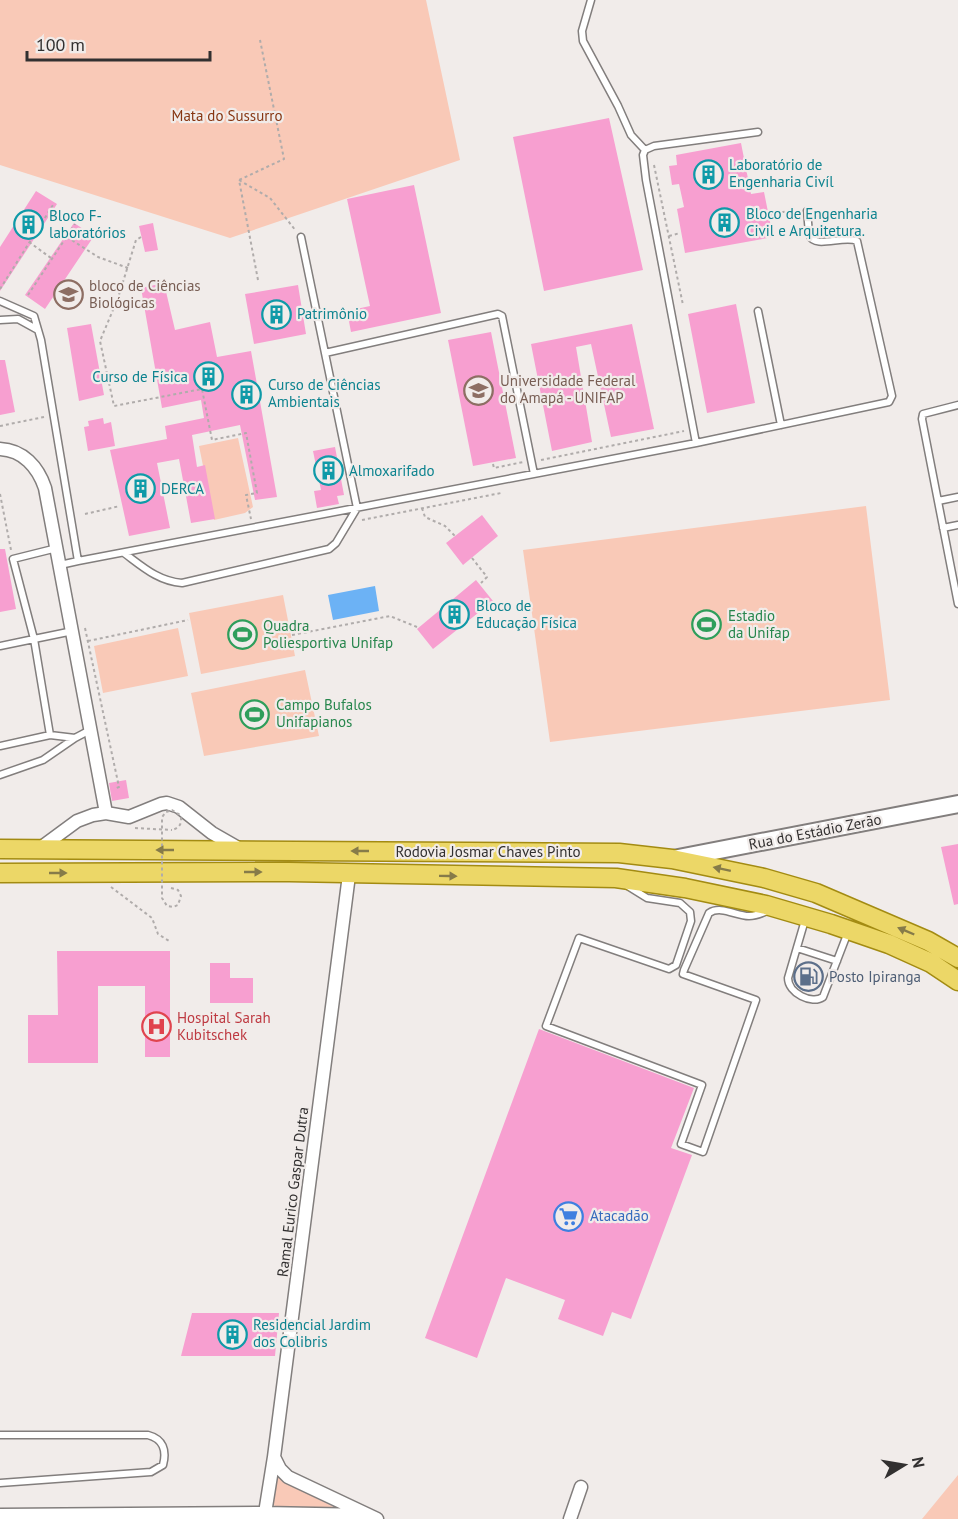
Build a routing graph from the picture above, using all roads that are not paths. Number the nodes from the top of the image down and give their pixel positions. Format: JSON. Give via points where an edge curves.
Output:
{"nodes":[{"id":1,"x":591,"y":0,"type":"edge"},
{"id":2,"x":758,"y":132,"type":"dead end"},
{"id":3,"x":645,"y":150,"type":"junction"},
{"id":4,"x":807,"y":211,"type":"dead end"},
{"id":5,"x":301,"y":237,"type":"road end"},
{"id":6,"x":0,"y":301,"type":"edge"},
{"id":7,"x":758,"y":311,"type":"dead end"},
{"id":8,"x":0,"y":320,"type":"edge"},
{"id":9,"x":38,"y":330,"type":"junction"},
{"id":10,"x":325,"y":353,"type":"junction"},
{"id":11,"x":958,"y":405,"type":"edge"},
{"id":12,"x":781,"y":425,"type":"junction"},
{"id":13,"x":696,"y":443,"type":"junction"},
{"id":14,"x":0,"y":449,"type":"edge"},
{"id":15,"x":534,"y":474,"type":"junction"},
{"id":16,"x":958,"y":497,"type":"edge"},
{"id":17,"x":938,"y":501,"type":"junction"},
{"id":18,"x":357,"y":508,"type":"junction"},
{"id":19,"x":958,"y":525,"type":"edge"},
{"id":20,"x":943,"y":528,"type":"junction"},
{"id":21,"x":57,"y":548,"type":"junction"},
{"id":22,"x":124,"y":553,"type":"junction"},
{"id":23,"x":78,"y":561,"type":"junction"},
{"id":24,"x":60,"y":565,"type":"junction"},
{"id":25,"x":958,"y":604,"type":"edge"},
{"id":26,"x":74,"y":631,"type":"junction"},
{"id":27,"x":34,"y":639,"type":"junction"},
{"id":28,"x":0,"y":646,"type":"edge"},
{"id":29,"x":92,"y":729,"type":"junction"},
{"id":30,"x":50,"y":735,"type":"junction"},
{"id":31,"x":75,"y":738,"type":"junction"},
{"id":32,"x":0,"y":746,"type":"edge"},
{"id":33,"x":0,"y":775,"type":"edge"},
{"id":34,"x":958,"y":804,"type":"edge"},
{"id":35,"x":106,"y":813,"type":"junction"},
{"id":36,"x":0,"y":849,"type":"edge"},
{"id":37,"x":39,"y":849,"type":"junction"},
{"id":38,"x":244,"y":851,"type":"junction"},
{"id":39,"x":672,"y":859,"type":"junction"},
{"id":40,"x":0,"y":873,"type":"edge"},
{"id":41,"x":349,"y":875,"type":"junction"},
{"id":42,"x":616,"y":878,"type":"junction"},
{"id":43,"x":775,"y":908,"type":"junction"},
{"id":44,"x":806,"y":916,"type":"junction"},
{"id":45,"x":849,"y":930,"type":"junction"},
{"id":46,"x":797,"y":948,"type":"junction"},
{"id":47,"x":958,"y":958,"type":"edge"},
{"id":48,"x":837,"y":961,"type":"junction"},
{"id":49,"x":958,"y":981,"type":"edge"},
{"id":50,"x":0,"y":1436,"type":"edge"},
{"id":51,"x":274,"y":1457,"type":"junction"},
{"id":52,"x":0,"y":1484,"type":"edge"},
{"id":53,"x":581,"y":1487,"type":"dead end"},
{"id":54,"x":265,"y":1513,"type":"junction"},
{"id":55,"x":0,"y":1515,"type":"edge"},
{"id":56,"x":372,"y":1517,"type":"edge"},
{"id":57,"x":570,"y":1519,"type":"edge"}],
"edges":[{"from":1,"to":3,"type":"lane","via":[[583,41],[631,135]]},
{"from":2,"to":3,"type":"lane"},
{"from":3,"to":13,"type":"lane","via":[[646,180]]},
{"from":4,"to":12,"type":"lane","via":[[813,241],[857,241],[892,396],[889,402]]},
{"from":5,"to":10,"type":"lane"},
{"from":6,"to":9,"type":"lane","via":[[34,316]]},
{"from":7,"to":12,"type":"lane"},
{"from":8,"to":9,"type":"lane","via":[[18,318]]},
{"from":9,"to":23,"type":"lane"},
{"from":10,"to":15,"type":"lane","via":[[502,316]]},
{"from":10,"to":18,"type":"lane"},
{"from":11,"to":17,"type":"lane","via":[[923,414]]},
{"from":12,"to":13,"type":"lane"},
{"from":13,"to":15,"type":"lane"},
{"from":14,"to":21,"type":"street","via":[[22,456],[41,476]]},
{"from":15,"to":18,"type":"lane"},
{"from":16,"to":17,"type":"lane"},
{"from":17,"to":20,"type":"lane"},
{"from":18,"to":22,"type":"lane"},
{"from":18,"to":22,"type":"lane","via":[[329,549],[182,583],[155,576]]},
{"from":19,"to":20,"type":"lane"},
{"from":20,"to":25,"type":"lane"},
{"from":21,"to":24,"type":"street"},
{"from":21,"to":27,"type":"lane","via":[[13,559]]},
{"from":22,"to":23,"type":"lane"},
{"from":23,"to":24,"type":"lane"},
{"from":24,"to":26,"type":"street"},
{"from":26,"to":27,"type":"lane"},
{"from":26,"to":29,"type":"street"},
{"from":27,"to":28,"type":"lane"},
{"from":27,"to":30,"type":"lane"},
{"from":29,"to":31,"type":"lane"},
{"from":29,"to":35,"type":"street"},
{"from":30,"to":31,"type":"lane"},
{"from":30,"to":32,"type":"lane"},
{"from":31,"to":33,"type":"lane","via":[[43,760]]},
{"from":34,"to":39,"type":"street","name":"Rua do Estádio Zerão"},
{"from":35,"to":37,"type":"street","via":[[77,822]]},
{"from":35,"to":38,"type":"street","via":[[129,817],[168,803]]},
{"from":36,"to":37,"type":"main road","name":"Rodovia Josmar Chaves Pinto"},
{"from":38,"to":37,"type":"main road","name":"Rodovia Josmar Chaves Pinto","one_way":true},
{"from":39,"to":38,"type":"main road","name":"Rodovia Josmar Chaves Pinto","one_way":true,"via":[[619,853]]},
{"from":47,"to":39,"type":"main road","name":"Rodovia Josmar Chaves Pinto","one_way":true,"via":[[816,893]]},
{"from":40,"to":41,"type":"main road","name":"Rodovia Josmar Chaves Pinto","one_way":true},
{"from":41,"to":42,"type":"main road","name":"Rodovia Josmar Chaves Pinto","one_way":true},
{"from":41,"to":51,"type":"street","name":"Ramal Eurico Gaspar Dutra"},
{"from":42,"to":43,"type":"main road","name":"Rodovia Josmar Chaves Pinto"},
{"from":42,"to":43,"type":"lane","via":[[640,895],[680,903],[690,912],[691,921],[676,965],[669,969],[579,938],[546,1026],[702,1085],[681,1144],[703,1152],[756,1000],[683,974],[684,970],[709,913],[717,909],[749,916]]},
{"from":43,"to":44,"type":"main road","name":"Rodovia Josmar Chaves Pinto"},
{"from":44,"to":45,"type":"main road","name":"Rodovia Josmar Chaves Pinto"},
{"from":44,"to":46,"type":"lane"},
{"from":45,"to":48,"type":"lane"},
{"from":45,"to":49,"type":"main road","name":"Rodovia Josmar Chaves Pinto","via":[[931,963]]},
{"from":46,"to":48,"type":"lane"},
{"from":46,"to":48,"type":"lane","via":[[788,985],[814,1001],[823,998]]},
{"from":50,"to":52,"type":"lane","via":[[156,1437],[162,1443],[165,1459],[159,1469],[151,1472]]},
{"from":51,"to":54,"type":"street","name":"Ramal Eurico Gaspar Dutra"},
{"from":51,"to":56,"type":"street","via":[[288,1477]]},
{"from":53,"to":57,"type":"street"},
{"from":54,"to":55,"type":"street"},
{"from":54,"to":56,"type":"street"}]}
